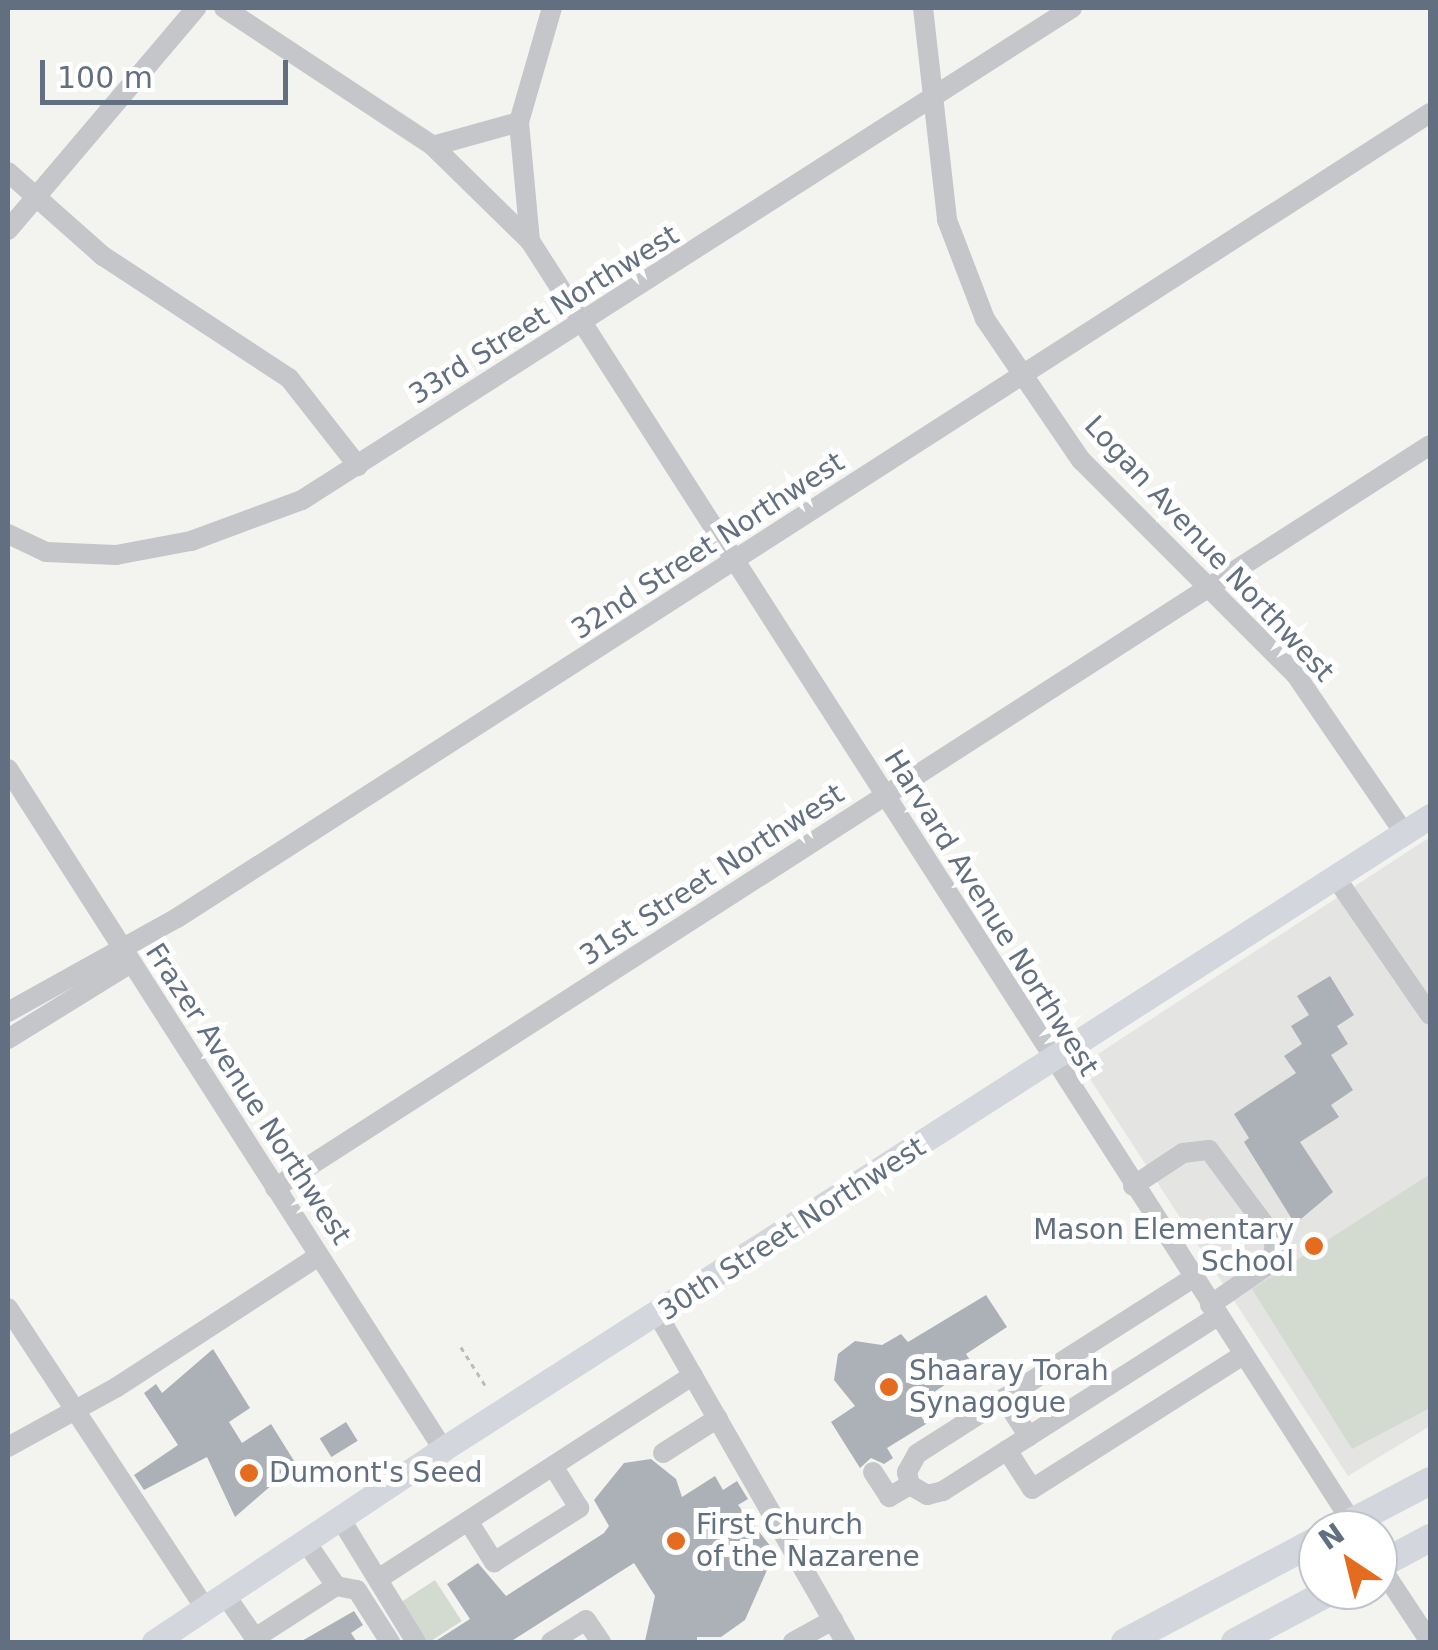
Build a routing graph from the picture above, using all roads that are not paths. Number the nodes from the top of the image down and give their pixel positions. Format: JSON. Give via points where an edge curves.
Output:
{"nodes":[{"id":1,"x":196,"y":8,"type":"edge"},
{"id":2,"x":224,"y":8,"type":"edge"},
{"id":3,"x":552,"y":8,"type":"edge"},
{"id":4,"x":923,"y":8,"type":"edge"},
{"id":5,"x":1072,"y":8,"type":"edge"},
{"id":6,"x":932,"y":98,"type":"junction"},
{"id":7,"x":1430,"y":113,"type":"edge"},
{"id":8,"x":518,"y":122,"type":"junction"},
{"id":9,"x":433,"y":146,"type":"junction"},
{"id":10,"x":8,"y":172,"type":"edge"},
{"id":11,"x":34,"y":198,"type":"junction"},
{"id":12,"x":8,"y":230,"type":"edge"},
{"id":13,"x":530,"y":241,"type":"junction"},
{"id":14,"x":580,"y":324,"type":"junction"},
{"id":15,"x":1020,"y":377,"type":"junction"},
{"id":16,"x":1430,"y":445,"type":"edge"},
{"id":17,"x":358,"y":466,"type":"junction"},
{"id":18,"x":8,"y":534,"type":"edge"},
{"id":19,"x":734,"y":562,"type":"junction"},
{"id":20,"x":1211,"y":587,"type":"junction"},
{"id":21,"x":10,"y":779,"type":"edge"},
{"id":22,"x":884,"y":796,"type":"junction"},
{"id":23,"x":1430,"y":816,"type":"edge"},
{"id":24,"x":1404,"y":833,"type":"junction"},
{"id":25,"x":1336,"y":878,"type":"junction"},
{"id":26,"x":127,"y":956,"type":"junction"},
{"id":27,"x":8,"y":1012,"type":"edge"},
{"id":28,"x":1430,"y":1015,"type":"edge"},
{"id":29,"x":8,"y":1039,"type":"edge"},
{"id":30,"x":1052,"y":1060,"type":"junction"},
{"id":31,"x":1133,"y":1186,"type":"junction"},
{"id":32,"x":275,"y":1188,"type":"junction"},
{"id":33,"x":319,"y":1256,"type":"junction"},
{"id":34,"x":1193,"y":1278,"type":"junction"},
{"id":35,"x":8,"y":1308,"type":"edge"},
{"id":36,"x":1214,"y":1311,"type":"junction"},
{"id":37,"x":658,"y":1316,"type":"junction"},
{"id":38,"x":1242,"y":1355,"type":"junction"},
{"id":39,"x":693,"y":1375,"type":"junction"},
{"id":40,"x":1004,"y":1398,"type":"junction"},
{"id":41,"x":76,"y":1411,"type":"junction"},
{"id":42,"x":718,"y":1418,"type":"junction"},
{"id":43,"x":1029,"y":1437,"type":"junction"},
{"id":44,"x":8,"y":1447,"type":"edge"},
{"id":45,"x":443,"y":1449,"type":"junction"},
{"id":46,"x":1008,"y":1450,"type":"junction"},
{"id":47,"x":663,"y":1453,"type":"dead end"},
{"id":48,"x":553,"y":1466,"type":"junction"},
{"id":49,"x":873,"y":1472,"type":"dead end"},
{"id":50,"x":910,"y":1485,"type":"junction"},
{"id":51,"x":1423,"y":1485,"type":"edge"},
{"id":52,"x":1343,"y":1510,"type":"edge"},
{"id":53,"x":1375,"y":1510,"type":"edge"},
{"id":54,"x":340,"y":1518,"type":"junction"},
{"id":55,"x":468,"y":1522,"type":"junction"},
{"id":56,"x":1430,"y":1538,"type":"edge"},
{"id":57,"x":306,"y":1542,"type":"junction"},
{"id":58,"x":1298,"y":1551,"type":"edge"},
{"id":59,"x":1398,"y":1554,"type":"edge"},
{"id":60,"x":378,"y":1580,"type":"junction"},
{"id":61,"x":336,"y":1586,"type":"junction"},
{"id":62,"x":1398,"y":1594,"type":"edge"},
{"id":63,"x":216,"y":1603,"type":"junction"},
{"id":64,"x":1298,"y":1609,"type":"edge"},
{"id":65,"x":832,"y":1620,"type":"junction"},
{"id":66,"x":156,"y":1642,"type":"edge"},
{"id":67,"x":390,"y":1642,"type":"edge"},
{"id":68,"x":416,"y":1642,"type":"edge"},
{"id":69,"x":551,"y":1642,"type":"edge"},
{"id":70,"x":600,"y":1642,"type":"edge"},
{"id":71,"x":793,"y":1642,"type":"edge"},
{"id":72,"x":845,"y":1642,"type":"edge"},
{"id":73,"x":1125,"y":1642,"type":"edge"},
{"id":74,"x":1235,"y":1642,"type":"edge"},
{"id":75,"x":1430,"y":1642,"type":"edge"}],
"edges":[{"from":1,"to":11,"type":"street"},
{"from":2,"to":9,"type":"street"},
{"from":3,"to":8,"type":"street"},
{"from":4,"to":6,"type":"street","name":"Logan Avenue Northwest"},
{"from":5,"to":6,"type":"street","name":"33rd Street Northwest"},
{"from":6,"to":14,"type":"street","name":"33rd Street Northwest"},
{"from":6,"to":15,"type":"street","name":"Logan Avenue Northwest","via":[[941,189],[958,263]]},
{"from":7,"to":15,"type":"street","name":"32nd Street Northwest"},
{"from":8,"to":9,"type":"street"},
{"from":8,"to":13,"type":"street"},
{"from":9,"to":13,"type":"street"},
{"from":10,"to":11,"type":"street"},
{"from":11,"to":12,"type":"street"},
{"from":11,"to":17,"type":"street","via":[[102,256],[289,378]]},
{"from":13,"to":14,"type":"street","name":"Harvard Avenue Northwest"},
{"from":14,"to":17,"type":"street","name":"33rd Street Northwest"},
{"from":14,"to":19,"type":"street","name":"Harvard Avenue Northwest"},
{"from":15,"to":19,"type":"street","name":"32nd Street Northwest"},
{"from":15,"to":20,"type":"street","name":"Logan Avenue Northwest","via":[[1081,460]]},
{"from":16,"to":20,"type":"street","name":"31st Street Northwest"},
{"from":17,"to":18,"type":"street","name":"33rd Street Northwest","via":[[273,514],[139,552],[70,556]]},
{"from":19,"to":22,"type":"street","name":"Harvard Avenue Northwest"},
{"from":19,"to":26,"type":"street","name":"32nd Street Northwest"},
{"from":20,"to":22,"type":"street","name":"31st Street Northwest"},
{"from":20,"to":24,"type":"street","name":"Logan Avenue Northwest","via":[[1296,675]]},
{"from":21,"to":26,"type":"street","name":"Frazer Avenue Northwest"},
{"from":22,"to":30,"type":"street","name":"Harvard Avenue Northwest"},
{"from":22,"to":32,"type":"street","name":"31st Street Northwest"},
{"from":23,"to":24,"type":"main road","name":"30th Street Northwest"},
{"from":24,"to":25,"type":"main road","name":"30th Street Northwest"},
{"from":25,"to":28,"type":"street"},
{"from":25,"to":30,"type":"main road","name":"30th Street Northwest"},
{"from":26,"to":27,"type":"street","name":"32nd Street Northwest"},
{"from":26,"to":29,"type":"street"},
{"from":26,"to":32,"type":"street","name":"Frazer Avenue Northwest"},
{"from":30,"to":31,"type":"street","name":"Harvard Avenue Northwest"},
{"from":30,"to":37,"type":"main road","name":"30th Street Northwest"},
{"from":31,"to":34,"type":"street","name":"Harvard Avenue Northwest"},
{"from":31,"to":36,"type":"street","via":[[1183,1153],[1210,1150],[1270,1232],[1271,1262]]},
{"from":32,"to":33,"type":"street","name":"Frazer Avenue Northwest"},
{"from":33,"to":41,"type":"street"},
{"from":33,"to":45,"type":"street","name":"Frazer Avenue Northwest"},
{"from":34,"to":36,"type":"street","name":"Harvard Avenue Northwest"},
{"from":34,"to":40,"type":"street"},
{"from":35,"to":41,"type":"street"},
{"from":36,"to":38,"type":"street","name":"Harvard Avenue Northwest"},
{"from":36,"to":43,"type":"street"},
{"from":37,"to":39,"type":"street"},
{"from":37,"to":45,"type":"main road","name":"30th Street Northwest"},
{"from":38,"to":46,"type":"street","via":[[1032,1489]]},
{"from":38,"to":52,"type":"street","name":"Harvard Avenue Northwest"},
{"from":39,"to":42,"type":"street"},
{"from":39,"to":48,"type":"street"},
{"from":40,"to":43,"type":"street"},
{"from":40,"to":50,"type":"street","via":[[914,1458]]},
{"from":41,"to":44,"type":"street"},
{"from":41,"to":63,"type":"street"},
{"from":42,"to":47,"type":"street"},
{"from":42,"to":65,"type":"street"},
{"from":43,"to":46,"type":"street"},
{"from":45,"to":54,"type":"main road","name":"30th Street Northwest"},
{"from":46,"to":50,"type":"street","via":[[938,1494]]},
{"from":48,"to":55,"type":"street"},
{"from":48,"to":55,"type":"street","via":[[579,1508],[494,1562]]},
{"from":49,"to":50,"type":"street","via":[[889,1497]]},
{"from":51,"to":53,"type":"highway"},
{"from":54,"to":57,"type":"main road","name":"30th Street Northwest"},
{"from":54,"to":60,"type":"street"},
{"from":55,"to":60,"type":"street"},
{"from":56,"to":59,"type":"highway"},
{"from":57,"to":61,"type":"street"},
{"from":57,"to":63,"type":"main road","name":"30th Street Northwest"},
{"from":58,"to":73,"type":"highway"},
{"from":60,"to":68,"type":"street"},
{"from":61,"to":63,"type":"street","via":[[255,1638]]},
{"from":61,"to":67,"type":"street","via":[[357,1590]]},
{"from":62,"to":75,"type":"street"},
{"from":63,"to":66,"type":"main road","name":"30th Street Northwest"},
{"from":64,"to":74,"type":"highway"},
{"from":65,"to":71,"type":"street"},
{"from":65,"to":72,"type":"street"},
{"from":69,"to":70,"type":"street","via":[[586,1620]]}]}
